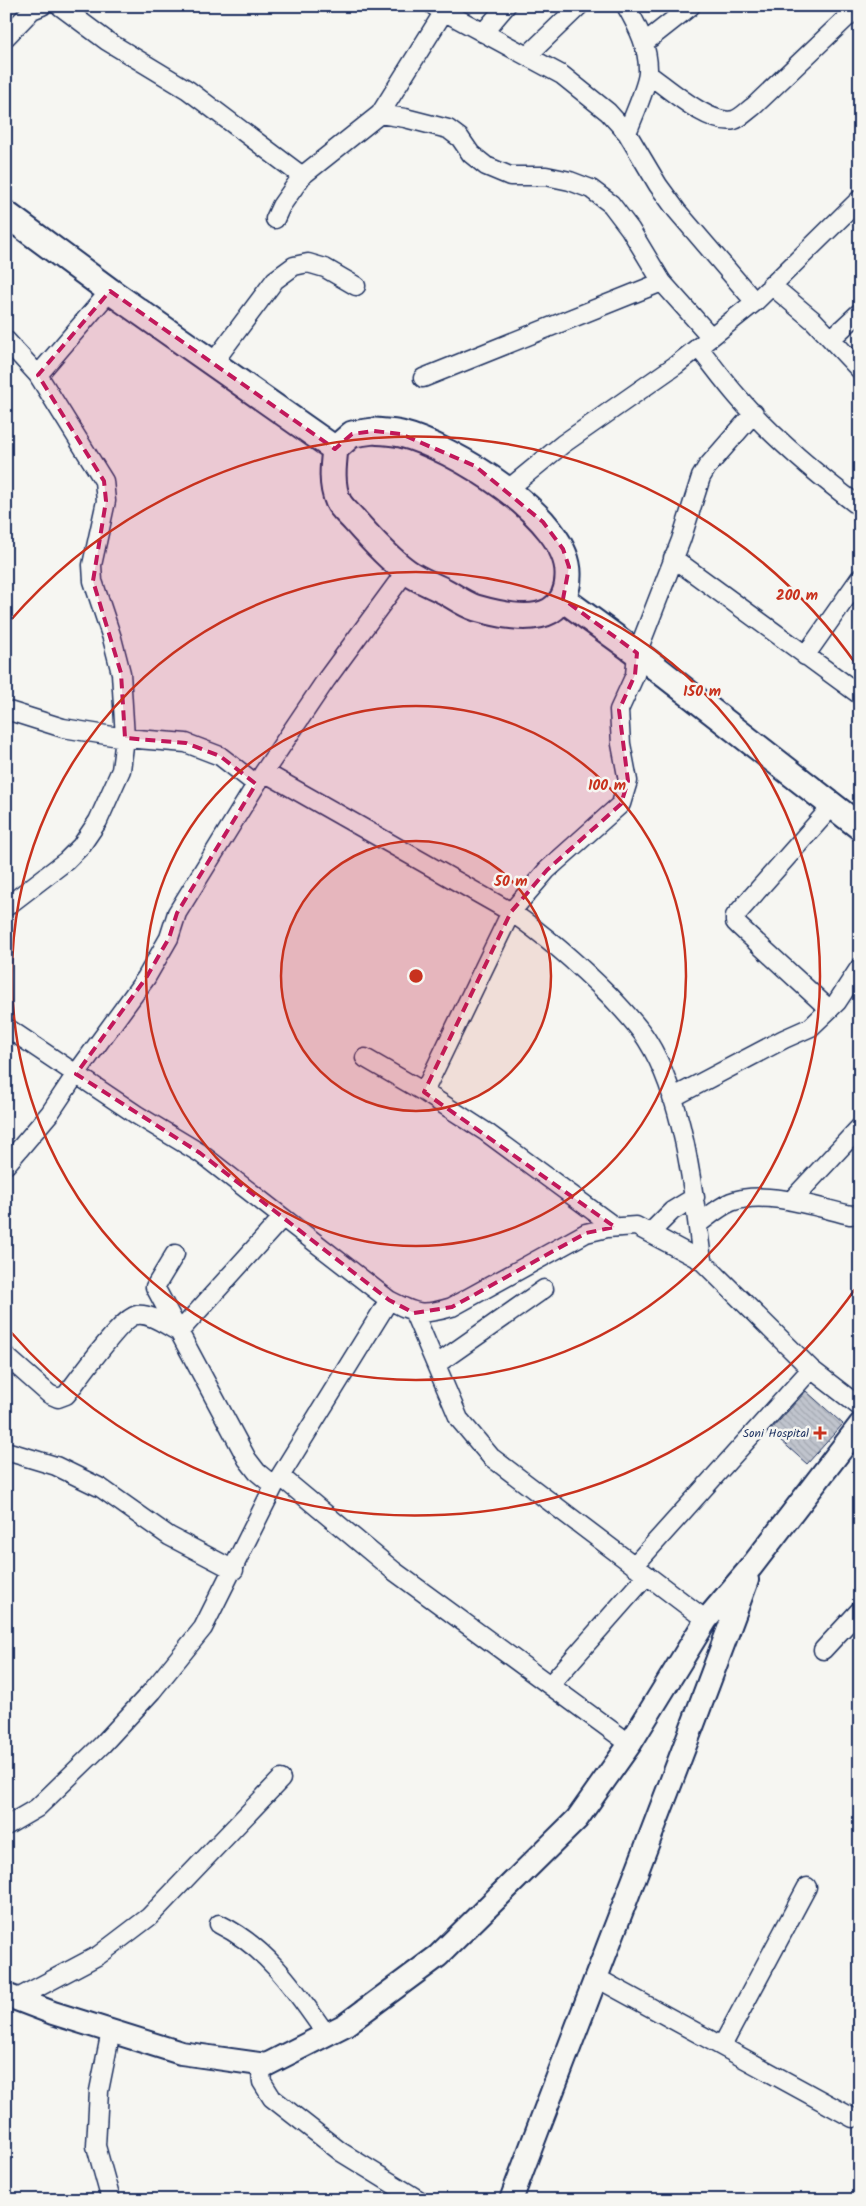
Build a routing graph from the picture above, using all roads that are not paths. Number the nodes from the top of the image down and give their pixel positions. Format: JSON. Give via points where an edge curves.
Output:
{"nodes":[{"id":1,"x":60,"y":6,"type":"edge"},
{"id":2,"x":506,"y":6,"type":"edge"},
{"id":3,"x":579,"y":6,"type":"edge"},
{"id":4,"x":626,"y":6,"type":"edge"},
{"id":5,"x":691,"y":6,"type":"edge"},
{"id":6,"x":859,"y":6,"type":"edge"},
{"id":7,"x":36,"y":7,"type":"edge"},
{"id":8,"x":439,"y":9,"type":"edge"},
{"id":9,"x":483,"y":33,"type":"junction"},
{"id":10,"x":6,"y":37,"type":"edge"},
{"id":11,"x":644,"y":43,"type":"junction"},
{"id":12,"x":528,"y":56,"type":"junction"},
{"id":13,"x":648,"y":74,"type":"junction"},
{"id":14,"x":380,"y":114,"type":"junction"},
{"id":15,"x":627,"y":132,"type":"junction"},
{"id":16,"x":302,"y":176,"type":"junction"},
{"id":17,"x":860,"y":199,"type":"edge"},
{"id":18,"x":6,"y":214,"type":"edge"},
{"id":19,"x":275,"y":219,"type":"dead end"},
{"id":20,"x":662,"y":282,"type":"junction"},
{"id":21,"x":771,"y":285,"type":"junction"},
{"id":22,"x":356,"y":286,"type":"dead end"},
{"id":23,"x":110,"y":290,"type":"junction"},
{"id":24,"x":755,"y":302,"type":"junction"},
{"id":25,"x":860,"y":312,"type":"edge"},
{"id":26,"x":6,"y":340,"type":"edge"},
{"id":27,"x":831,"y":340,"type":"junction"},
{"id":28,"x":705,"y":342,"type":"junction"},
{"id":29,"x":213,"y":363,"type":"junction"},
{"id":30,"x":860,"y":370,"type":"edge"},
{"id":31,"x":38,"y":375,"type":"junction"},
{"id":32,"x":423,"y":378,"type":"dead end"},
{"id":33,"x":754,"y":413,"type":"junction"},
{"id":34,"x":335,"y":449,"type":"junction"},
{"id":35,"x":507,"y":490,"type":"junction"},
{"id":36,"x":860,"y":507,"type":"edge"},
{"id":37,"x":673,"y":558,"type":"junction"},
{"id":38,"x":406,"y":571,"type":"junction"},
{"id":39,"x":860,"y":578,"type":"edge"},
{"id":40,"x":563,"y":599,"type":"junction"},
{"id":41,"x":638,"y":653,"type":"junction"},
{"id":42,"x":805,"y":656,"type":"junction"},
{"id":43,"x":860,"y":695,"type":"edge"},
{"id":44,"x":6,"y":710,"type":"edge"},
{"id":45,"x":125,"y":738,"type":"junction"},
{"id":46,"x":260,"y":778,"type":"junction"},
{"id":47,"x":833,"y":804,"type":"junction"},
{"id":48,"x":860,"y":827,"type":"edge"},
{"id":49,"x":6,"y":907,"type":"edge"},
{"id":50,"x":511,"y":912,"type":"junction"},
{"id":51,"x":860,"y":967,"type":"edge"},
{"id":52,"x":829,"y":1009,"type":"junction"},
{"id":53,"x":6,"y":1026,"type":"edge"},
{"id":54,"x":365,"y":1058,"type":"dead end"},
{"id":55,"x":76,"y":1074,"type":"junction"},
{"id":56,"x":424,"y":1092,"type":"junction"},
{"id":57,"x":672,"y":1098,"type":"junction"},
{"id":58,"x":860,"y":1127,"type":"edge"},
{"id":59,"x":6,"y":1165,"type":"edge"},
{"id":60,"x":695,"y":1197,"type":"junction"},
{"id":61,"x":791,"y":1201,"type":"junction"},
{"id":62,"x":860,"y":1214,"type":"edge"},
{"id":63,"x":282,"y":1218,"type":"junction"},
{"id":64,"x":698,"y":1224,"type":"junction"},
{"id":65,"x":616,"y":1227,"type":"junction"},
{"id":66,"x":650,"y":1233,"type":"junction"},
{"id":67,"x":175,"y":1254,"type":"dead end"},
{"id":68,"x":702,"y":1261,"type":"junction"},
{"id":69,"x":544,"y":1289,"type":"dead end"},
{"id":70,"x":389,"y":1300,"type":"junction"},
{"id":71,"x":414,"y":1313,"type":"junction"},
{"id":72,"x":179,"y":1332,"type":"junction"},
{"id":73,"x":6,"y":1356,"type":"edge"},
{"id":74,"x":436,"y":1364,"type":"junction"},
{"id":75,"x":812,"y":1369,"type":"junction"},
{"id":76,"x":860,"y":1407,"type":"edge"},
{"id":77,"x":860,"y":1425,"type":"edge"},
{"id":78,"x":6,"y":1451,"type":"edge"},
{"id":79,"x":277,"y":1481,"type":"junction"},
{"id":80,"x":751,"y":1567,"type":"junction"},
{"id":81,"x":234,"y":1570,"type":"junction"},
{"id":82,"x":641,"y":1570,"type":"junction"},
{"id":83,"x":860,"y":1610,"type":"edge"},
{"id":84,"x":706,"y":1620,"type":"junction"},
{"id":85,"x":823,"y":1650,"type":"dead end"},
{"id":86,"x":550,"y":1685,"type":"junction"},
{"id":87,"x":630,"y":1744,"type":"junction"},
{"id":88,"x":281,"y":1779,"type":"dead end"},
{"id":89,"x":6,"y":1826,"type":"edge"},
{"id":90,"x":807,"y":1887,"type":"dead end"},
{"id":91,"x":219,"y":1924,"type":"dead end"},
{"id":92,"x":595,"y":1978,"type":"junction"},
{"id":93,"x":11,"y":1997,"type":"edge"},
{"id":94,"x":111,"y":2031,"type":"junction"},
{"id":95,"x":326,"y":2034,"type":"junction"},
{"id":96,"x":722,"y":2046,"type":"junction"},
{"id":97,"x":260,"y":2064,"type":"junction"},
{"id":98,"x":853,"y":2118,"type":"dead end"},
{"id":99,"x":111,"y":2200,"type":"edge"},
{"id":100,"x":419,"y":2200,"type":"edge"},
{"id":101,"x":511,"y":2200,"type":"edge"}],
"edges":[{"from":1,"to":16,"type":"street","via":[[107,40],[188,90]]},
{"from":2,"to":9,"type":"street"},
{"from":3,"to":12,"type":"street"},
{"from":4,"to":11,"type":"street"},
{"from":5,"to":11,"type":"street"},
{"from":6,"to":13,"type":"street","via":[[754,106],[736,119],[723,121],[705,114]]},
{"from":7,"to":10,"type":"street"},
{"from":8,"to":9,"type":"street"},
{"from":8,"to":14,"type":"street"},
{"from":9,"to":12,"type":"street"},
{"from":11,"to":13,"type":"street"},
{"from":12,"to":15,"type":"street","via":[[585,92]]},
{"from":13,"to":15,"type":"street"},
{"from":14,"to":16,"type":"street"},
{"from":14,"to":20,"type":"street","via":[[448,129],[486,166],[510,176],[546,176],[591,189],[611,204],[626,222]]},
{"from":15,"to":24,"type":"street","via":[[677,211]]},
{"from":16,"to":19,"type":"street"},
{"from":17,"to":21,"type":"street"},
{"from":18,"to":23,"type":"highway"},
{"from":20,"to":28,"type":"street"},
{"from":20,"to":32,"type":"street"},
{"from":21,"to":24,"type":"street"},
{"from":21,"to":27,"type":"street","via":[[814,321]]},
{"from":22,"to":29,"type":"street","via":[[325,268],[308,263],[294,266],[275,280]]},
{"from":23,"to":29,"type":"highway"},
{"from":23,"to":31,"type":"street"},
{"from":24,"to":28,"type":"street"},
{"from":25,"to":27,"type":"street"},
{"from":26,"to":31,"type":"street"},
{"from":27,"to":30,"type":"street"},
{"from":28,"to":33,"type":"street","via":[[738,397]]},
{"from":28,"to":35,"type":"street","via":[[563,444]]},
{"from":29,"to":34,"type":"highway"},
{"from":31,"to":45,"type":"street","via":[[104,481],[106,501],[92,565],[93,581],[121,673]]},
{"from":33,"to":36,"type":"street","via":[[820,477]]},
{"from":33,"to":37,"type":"street","via":[[700,477]]},
{"from":34,"to":35,"type":"highway","via":[[352,434],[374,431],[401,434],[475,466]]},
{"from":34,"to":38,"type":"highway","via":[[332,473],[338,502],[366,534]]},
{"from":35,"to":40,"type":"highway","via":[[543,522],[563,549],[569,567]]},
{"from":37,"to":41,"type":"street"},
{"from":37,"to":42,"type":"street"},
{"from":38,"to":40,"type":"highway","via":[[475,608],[510,615],[538,616]]},
{"from":38,"to":46,"type":"street","via":[[326,680]]},
{"from":39,"to":42,"type":"street"},
{"from":40,"to":41,"type":"highway"},
{"from":41,"to":47,"type":"highway"},
{"from":41,"to":50,"type":"street","via":[[634,675],[619,710],[628,781],[621,804],[546,870]]},
{"from":42,"to":43,"type":"street"},
{"from":44,"to":45,"type":"street","via":[[63,728]]},
{"from":45,"to":46,"type":"street","via":[[186,743],[220,756]]},
{"from":45,"to":49,"type":"street","via":[[121,770],[113,791],[81,846]]},
{"from":46,"to":50,"type":"street"},
{"from":46,"to":55,"type":"street","via":[[177,913],[169,938],[146,978]]},
{"from":47,"to":48,"type":"highway"},
{"from":47,"to":52,"type":"street","via":[[734,916],[740,928]]},
{"from":50,"to":56,"type":"street"},
{"from":50,"to":57,"type":"street","via":[[584,969],[622,1008],[647,1040],[664,1073]]},
{"from":51,"to":52,"type":"street"},
{"from":52,"to":57,"type":"street","via":[[811,1027]]},
{"from":53,"to":55,"type":"street"},
{"from":54,"to":56,"type":"street"},
{"from":55,"to":59,"type":"street","via":[[50,1113]]},
{"from":55,"to":63,"type":"street","via":[[137,1116],[200,1153]]},
{"from":56,"to":65,"type":"street","via":[[486,1132]]},
{"from":57,"to":60,"type":"street"},
{"from":58,"to":61,"type":"street"},
{"from":60,"to":64,"type":"street"},
{"from":60,"to":66,"type":"street","via":[[672,1211]]},
{"from":61,"to":62,"type":"street","via":[[850,1215]]},
{"from":61,"to":64,"type":"street","via":[[758,1198],[731,1202]]},
{"from":63,"to":70,"type":"street"},
{"from":63,"to":72,"type":"street"},
{"from":64,"to":68,"type":"street"},
{"from":65,"to":66,"type":"street","via":[[636,1226]]},
{"from":65,"to":71,"type":"street","via":[[586,1233],[452,1307],[433,1313]]},
{"from":66,"to":68,"type":"street"},
{"from":67,"to":72,"type":"street","via":[[155,1287]]},
{"from":68,"to":75,"type":"street"},
{"from":69,"to":74,"type":"street"},
{"from":70,"to":71,"type":"street"},
{"from":70,"to":79,"type":"street"},
{"from":71,"to":74,"type":"street"},
{"from":72,"to":73,"type":"street","via":[[146,1315],[134,1315],[121,1325],[66,1395],[58,1398],[49,1394]]},
{"from":72,"to":79,"type":"street","via":[[247,1459],[256,1472]]},
{"from":74,"to":82,"type":"street","via":[[459,1419],[491,1457]]},
{"from":75,"to":76,"type":"street"},
{"from":75,"to":82,"type":"street"},
{"from":77,"to":80,"type":"main road"},
{"from":78,"to":81,"type":"street","via":[[56,1466],[101,1488],[169,1536]]},
{"from":79,"to":81,"type":"street"},
{"from":79,"to":86,"type":"street"},
{"from":80,"to":84,"type":"main road"},
{"from":80,"to":92,"type":"main road","via":[[688,1741]]},
{"from":81,"to":89,"type":"street","via":[[203,1628],[152,1691],[37,1808]]},
{"from":82,"to":84,"type":"street"},
{"from":82,"to":86,"type":"street"},
{"from":83,"to":85,"type":"street"},
{"from":84,"to":87,"type":"main road"},
{"from":86,"to":87,"type":"street"},
{"from":87,"to":95,"type":"main road","via":[[578,1819],[438,1956],[345,2025]]},
{"from":88,"to":93,"type":"street","via":[[148,1917],[99,1954]]},
{"from":90,"to":96,"type":"street"},
{"from":91,"to":95,"type":"street","via":[[236,1932],[259,1950],[282,1974]]},
{"from":92,"to":96,"type":"street"},
{"from":92,"to":101,"type":"main road"},
{"from":93,"to":94,"type":"main road"},
{"from":94,"to":97,"type":"main road","via":[[181,2053]]},
{"from":94,"to":99,"type":"street","via":[[99,2091],[96,2146]]},
{"from":95,"to":97,"type":"main road","via":[[266,2066]]},
{"from":96,"to":98,"type":"street"},
{"from":97,"to":100,"type":"street","via":[[262,2082],[272,2098],[341,2152]]}]}
